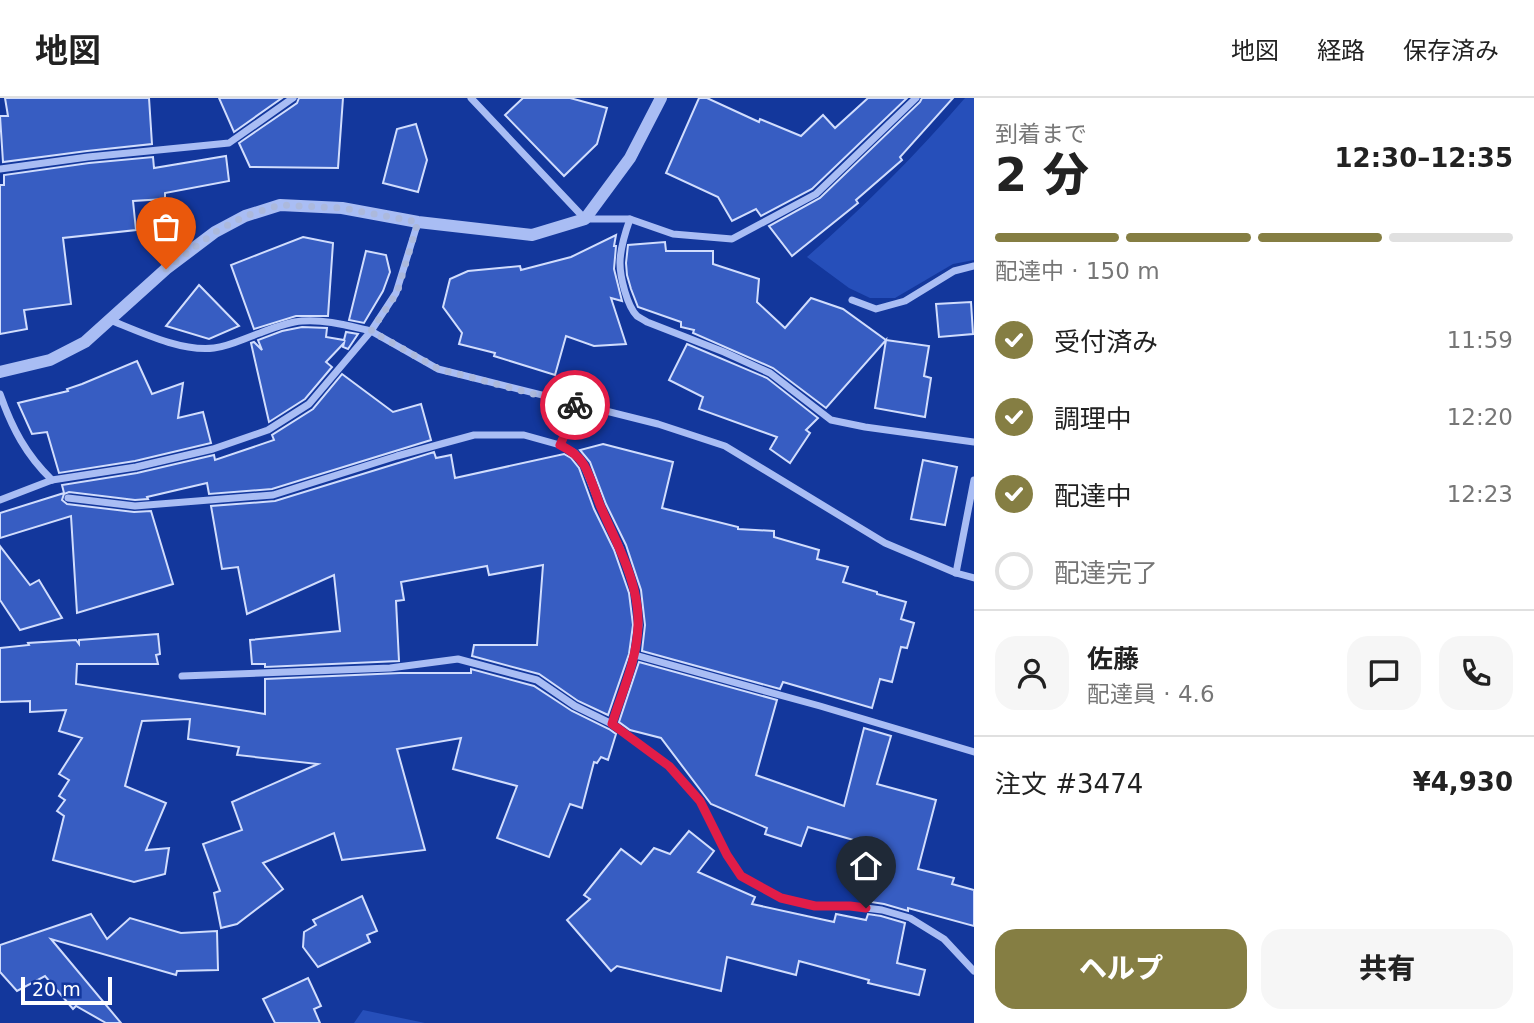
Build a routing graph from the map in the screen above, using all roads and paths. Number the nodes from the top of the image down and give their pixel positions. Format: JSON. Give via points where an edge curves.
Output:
{"nodes":[{"id":1,"x":293,"y":98,"type":"edge"},
{"id":2,"x":471,"y":98,"type":"edge"},
{"id":3,"x":661,"y":98,"type":"edge"},
{"id":4,"x":916,"y":98,"type":"edge"},
{"id":5,"x":0,"y":169,"type":"edge"},
{"id":6,"x":585,"y":219,"type":"junction"},
{"id":7,"x":630,"y":219,"type":"junction"},
{"id":8,"x":418,"y":222,"type":"junction"},
{"id":9,"x":974,"y":266,"type":"edge"},
{"id":10,"x":852,"y":300,"type":"dead end"},
{"id":11,"x":110,"y":320,"type":"junction"},
{"id":12,"x":371,"y":331,"type":"junction"},
{"id":13,"x":0,"y":372,"type":"edge"},
{"id":14,"x":0,"y":394,"type":"edge"},
{"id":15,"x":578,"y":405,"type":"junction"},
{"id":16,"x":974,"y":442,"type":"edge"},
{"id":17,"x":560,"y":445,"type":"junction"},
{"id":18,"x":52,"y":480,"type":"junction"},
{"id":19,"x":974,"y":480,"type":"edge"},
{"id":20,"x":68,"y":498,"type":"dead end"},
{"id":21,"x":0,"y":500,"type":"edge"},
{"id":22,"x":956,"y":572,"type":"junction"},
{"id":23,"x":974,"y":578,"type":"edge"},
{"id":24,"x":635,"y":655,"type":"junction"},
{"id":25,"x":182,"y":676,"type":"dead end"},
{"id":26,"x":612,"y":724,"type":"junction"},
{"id":27,"x":974,"y":752,"type":"edge"},
{"id":28,"x":974,"y":971,"type":"edge"}],
"edges":[{"from":1,"to":5,"type":"street","via":[[229,143]]},
{"from":2,"to":6,"type":"street"},
{"from":3,"to":6,"type":"street","via":[[631,158]]},
{"from":4,"to":7,"type":"street","via":[[816,194],[732,239],[673,234]]},
{"from":6,"to":7,"type":"street"},
{"from":6,"to":8,"type":"street","via":[[532,235]]},
{"from":7,"to":16,"type":"street","via":[[620,263],[623,285],[630,306],[647,322],[771,373],[831,420]]},
{"from":8,"to":11,"type":"street","via":[[342,208],[268,208],[215,232]]},
{"from":8,"to":12,"type":"street","via":[[397,293]]},
{"from":9,"to":10,"type":"street","via":[[954,271],[905,301],[876,309]]},
{"from":11,"to":12,"type":"street","via":[[158,339],[212,349],[300,321]]},
{"from":11,"to":13,"type":"street","via":[[85,342],[50,360]]},
{"from":12,"to":15,"type":"street","via":[[439,369]]},
{"from":12,"to":18,"type":"street","via":[[309,404],[268,430],[136,467]]},
{"from":14,"to":18,"type":"street","via":[[24,448]]},
{"from":15,"to":17,"type":"street"},
{"from":15,"to":22,"type":"street","via":[[725,446],[885,543]]},
{"from":17,"to":20,"type":"street","via":[[524,435],[474,435],[273,495],[135,506]]},
{"from":17,"to":24,"type":"street","via":[[584,465],[620,548],[635,592],[639,625]]},
{"from":18,"to":21,"type":"street"},
{"from":19,"to":22,"type":"street"},
{"from":22,"to":23,"type":"street"},
{"from":24,"to":26,"type":"street"},
{"from":24,"to":27,"type":"street"},
{"from":25,"to":26,"type":"street","via":[[390,668],[458,659],[537,680]]},
{"from":26,"to":28,"type":"street","via":[[669,766],[700,801],[741,876],[781,898],[815,906],[882,909],[909,918],[944,939]]}]}
